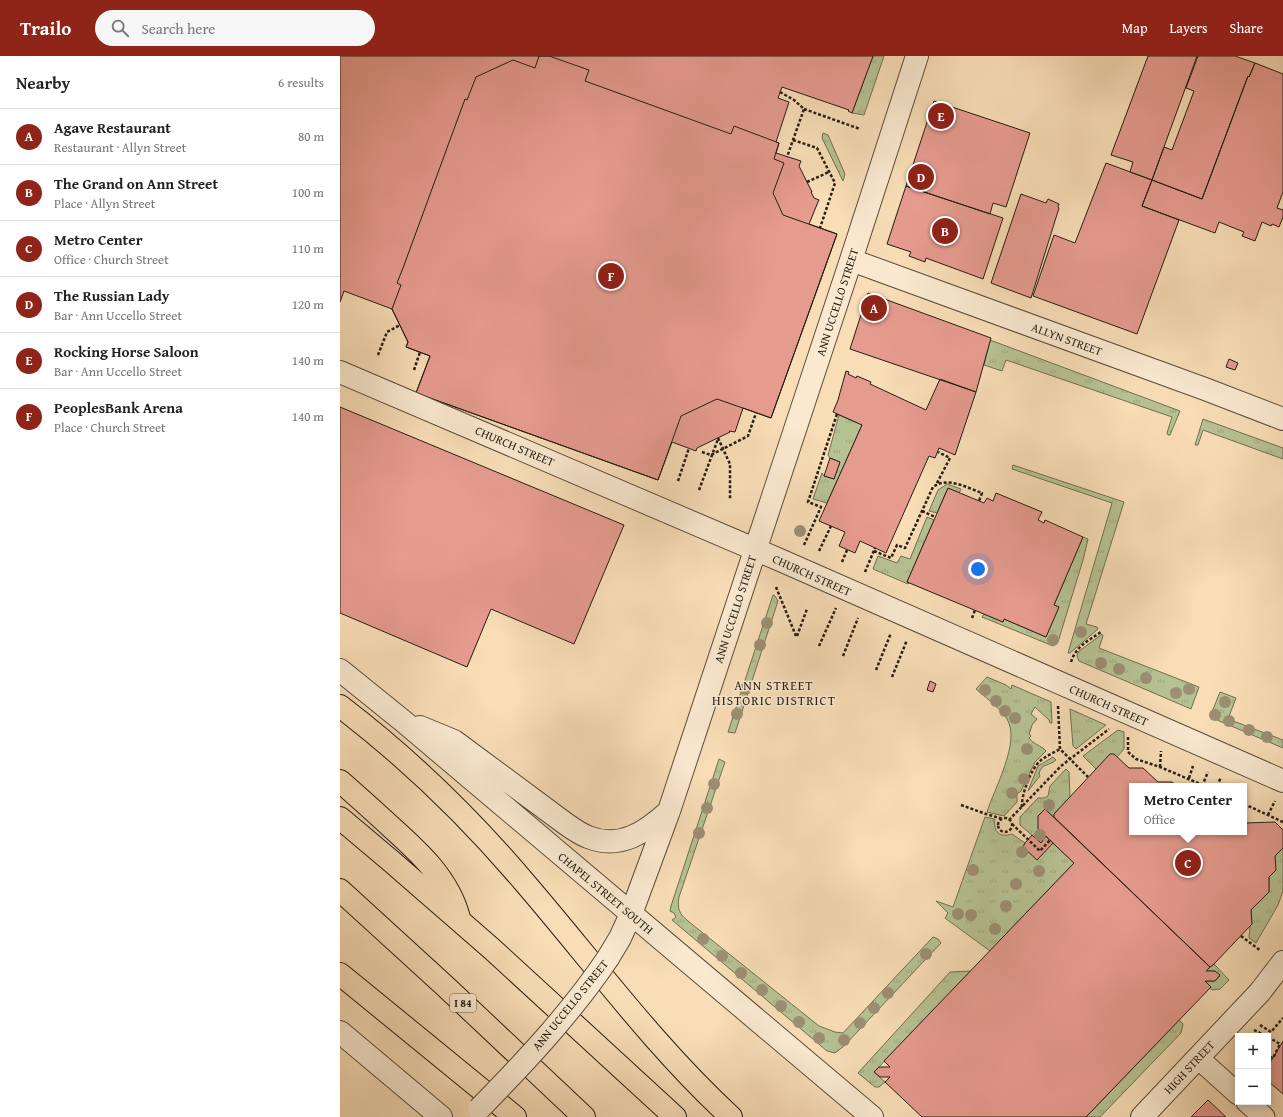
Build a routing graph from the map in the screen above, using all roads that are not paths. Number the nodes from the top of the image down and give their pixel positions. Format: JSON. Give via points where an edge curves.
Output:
{"nodes":[{"id":1,"x":917,"y":56,"type":"edge"},
{"id":2,"x":851,"y":260,"type":"junction"},
{"id":3,"x":340,"y":372,"type":"edge"},
{"id":4,"x":1283,"y":418,"type":"edge"},
{"id":5,"x":755,"y":550,"type":"junction"},
{"id":6,"x":340,"y":670,"type":"edge"},
{"id":7,"x":340,"y":706,"type":"edge"},
{"id":8,"x":403,"y":720,"type":"junction"},
{"id":9,"x":340,"y":781,"type":"edge"},
{"id":10,"x":1280,"y":789,"type":"edge"},
{"id":11,"x":669,"y":811,"type":"junction"},
{"id":12,"x":340,"y":818,"type":"edge"},
{"id":13,"x":340,"y":890,"type":"edge"},
{"id":14,"x":631,"y":914,"type":"junction"},
{"id":15,"x":460,"y":921,"type":"junction"},
{"id":16,"x":1283,"y":962,"type":"edge"},
{"id":17,"x":340,"y":974,"type":"edge"},
{"id":18,"x":340,"y":1032,"type":"edge"},
{"id":19,"x":1198,"y":1058,"type":"junction"},
{"id":20,"x":1235,"y":1091,"type":"edge"},
{"id":21,"x":1250,"y":1105,"type":"edge"},
{"id":22,"x":475,"y":1113,"type":"edge"},
{"id":23,"x":441,"y":1117,"type":"edge"},
{"id":24,"x":515,"y":1117,"type":"edge"},
{"id":25,"x":584,"y":1117,"type":"edge"},
{"id":26,"x":675,"y":1117,"type":"edge"},
{"id":27,"x":731,"y":1117,"type":"edge"},
{"id":28,"x":872,"y":1117,"type":"edge"},
{"id":29,"x":1142,"y":1117,"type":"edge"},
{"id":30,"x":1264,"y":1117,"type":"edge"}],
"edges":[{"from":1,"to":2,"type":"street","name":"ANN UCCELLO STREET"},
{"from":2,"to":4,"type":"street","name":"ALLYN STREET"},
{"from":2,"to":5,"type":"street","name":"ANN UCCELLO STREET"},
{"from":3,"to":5,"type":"street","name":"CHURCH STREET"},
{"from":5,"to":10,"type":"street","name":"CHURCH STREET"},
{"from":5,"to":11,"type":"street","name":"ANN UCCELLO STREET"},
{"from":6,"to":8,"type":"street","name":"CHAPEL STREET SOUTH"},
{"from":7,"to":27,"type":"highway","via":[[414,768],[468,821],[526,884],[649,1033],[694,1082]]},
{"from":8,"to":11,"type":"street","via":[[454,741],[566,824],[592,838],[611,842],[622,840],[637,834]]},
{"from":8,"to":14,"type":"street","name":"CHAPEL STREET SOUTH"},
{"from":9,"to":15,"type":"highway","via":[[433,868],[451,895]]},
{"from":11,"to":14,"type":"street","name":"ANN UCCELLO STREET"},
{"from":12,"to":15,"type":"highway"},
{"from":13,"to":25,"type":"highway","number":"I 84"},
{"from":14,"to":22,"type":"street","name":"ANN UCCELLO STREET","bridge":true,"via":[[620,938],[587,988]]},
{"from":14,"to":28,"type":"street","name":"CHAPEL STREET SOUTH"},
{"from":15,"to":26,"type":"highway"},
{"from":16,"to":19,"type":"street","name":"HIGH STREET","via":[[1260,992]]},
{"from":17,"to":24,"type":"highway"},
{"from":18,"to":23,"type":"street"},
{"from":19,"to":20,"type":"street"},
{"from":19,"to":29,"type":"street","name":"HIGH STREET"},
{"from":21,"to":30,"type":"street"}]}
